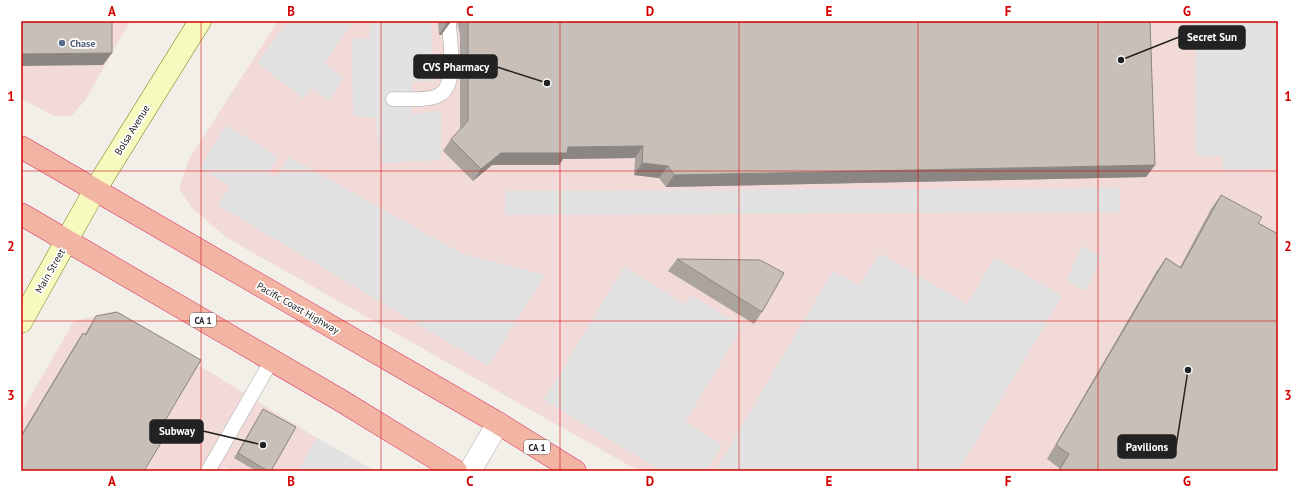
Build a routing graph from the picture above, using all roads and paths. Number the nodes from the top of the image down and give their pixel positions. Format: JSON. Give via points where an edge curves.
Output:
{"nodes":[{"id":1,"x":200,"y":21,"type":"edge"},
{"id":2,"x":449,"y":21,"type":"edge"},
{"id":3,"x":393,"y":99,"type":"dead end"},
{"id":4,"x":21,"y":146,"type":"edge"},
{"id":5,"x":95,"y":190,"type":"junction"},
{"id":6,"x":21,"y":214,"type":"edge"},
{"id":7,"x":67,"y":241,"type":"junction"},
{"id":8,"x":21,"y":322,"type":"edge"},
{"id":9,"x":272,"y":360,"type":"junction"},
{"id":10,"x":498,"y":423,"type":"junction"},
{"id":11,"x":208,"y":471,"type":"edge"},
{"id":12,"x":456,"y":471,"type":"edge"},
{"id":13,"x":470,"y":471,"type":"edge"},
{"id":14,"x":575,"y":471,"type":"edge"}],
"edges":[{"from":1,"to":5,"type":"main road","name":"Bolsa Avenue"},
{"from":2,"to":3,"type":"lane","via":[[452,74],[445,90],[439,96],[430,98]]},
{"from":4,"to":5,"type":"highway","name":"Pacific Coast Highway","number":"CA 1"},
{"from":5,"to":7,"type":"main road","name":"Bolsa Avenue"},
{"from":5,"to":10,"type":"highway","name":"Pacific Coast Highway","number":"CA 1"},
{"from":6,"to":7,"type":"highway","number":"CA 1"},
{"from":7,"to":8,"type":"main road","name":"Main Street"},
{"from":7,"to":9,"type":"highway","number":"CA 1"},
{"from":9,"to":11,"type":"lane"},
{"from":9,"to":12,"type":"highway","number":"CA 1"},
{"from":10,"to":13,"type":"street"},
{"from":10,"to":14,"type":"highway","name":"Pacific Coast Highway","number":"CA 1"}]}
